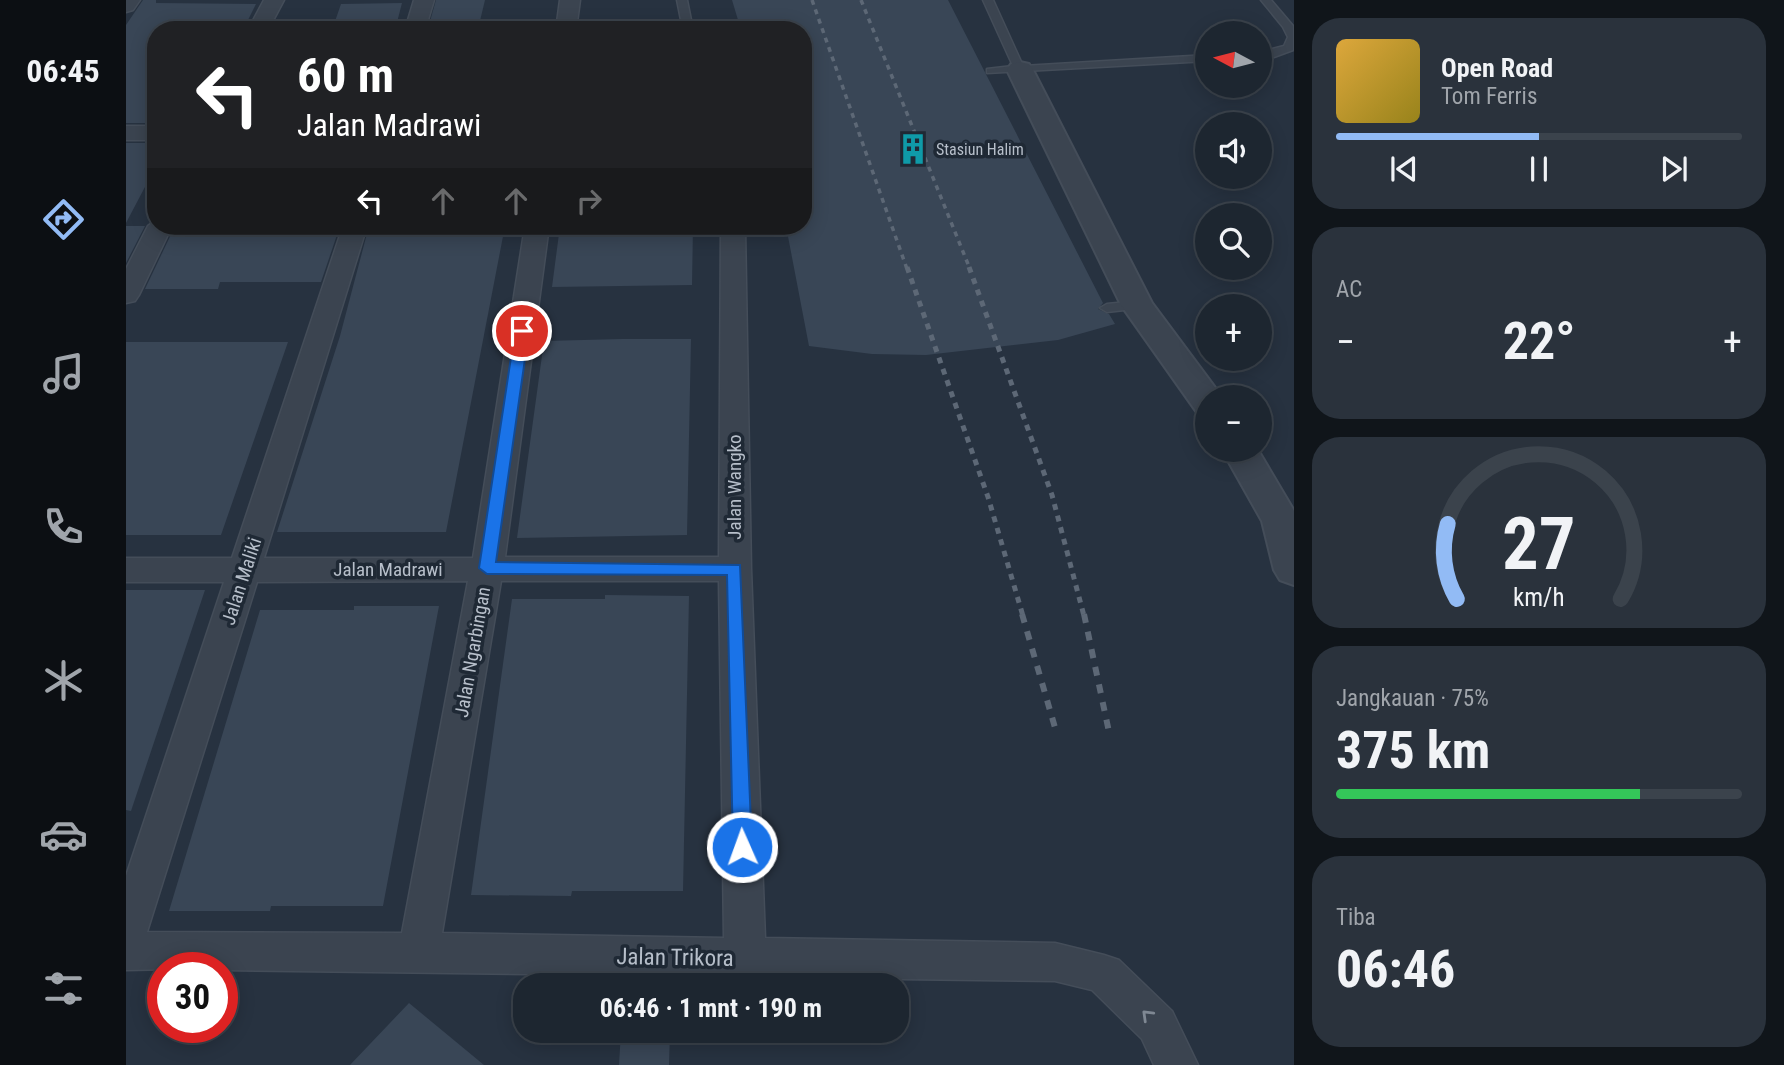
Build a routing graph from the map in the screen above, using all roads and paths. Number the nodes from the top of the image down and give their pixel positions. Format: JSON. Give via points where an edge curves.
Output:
{"nodes":[{"id":1,"x":130,"y":0,"type":"edge"},
{"id":2,"x":274,"y":0,"type":"edge"},
{"id":3,"x":424,"y":0,"type":"edge"},
{"id":4,"x":570,"y":0,"type":"edge"},
{"id":5,"x":682,"y":0,"type":"edge"},
{"id":6,"x":988,"y":0,"type":"edge"},
{"id":7,"x":1266,"y":0,"type":"edge"},
{"id":8,"x":126,"y":6,"type":"edge"},
{"id":9,"x":263,"y":21,"type":"edge"},
{"id":10,"x":418,"y":21,"type":"edge"},
{"id":11,"x":567,"y":21,"type":"edge"},
{"id":12,"x":686,"y":21,"type":"edge"},
{"id":13,"x":1272,"y":54,"type":"edge"},
{"id":14,"x":1195,"y":59,"type":"edge"},
{"id":15,"x":1006,"y":71,"type":"junction"},
{"id":16,"x":126,"y":133,"type":"edge"},
{"id":17,"x":147,"y":133,"type":"edge"},
{"id":18,"x":156,"y":235,"type":"edge"},
{"id":19,"x":352,"y":235,"type":"edge"},
{"id":20,"x":536,"y":235,"type":"edge"},
{"id":21,"x":733,"y":235,"type":"edge"},
{"id":22,"x":126,"y":295,"type":"edge"},
{"id":23,"x":1122,"y":307,"type":"junction"},
{"id":24,"x":1218,"y":385,"type":"edge"},
{"id":25,"x":1195,"y":388,"type":"edge"},
{"id":26,"x":1247,"y":462,"type":"edge"},
{"id":27,"x":1271,"y":462,"type":"edge"},
{"id":28,"x":1294,"y":499,"type":"edge"},
{"id":29,"x":487,"y":568,"type":"junction"},
{"id":30,"x":1294,"y":568,"type":"edge"},
{"id":31,"x":735,"y":569,"type":"junction"},
{"id":32,"x":126,"y":570,"type":"edge"},
{"id":33,"x":245,"y":570,"type":"junction"},
{"id":34,"x":126,"y":936,"type":"edge"},
{"id":35,"x":126,"y":951,"type":"edge"},
{"id":36,"x":419,"y":951,"type":"junction"},
{"id":37,"x":745,"y":958,"type":"junction"},
{"id":38,"x":1176,"y":1065,"type":"edge"}],
"edges":[{"from":1,"to":8,"type":"street"},
{"from":2,"to":9,"type":"street"},
{"from":3,"to":10,"type":"street"},
{"from":4,"to":11,"type":"street"},
{"from":5,"to":12,"type":"lane"},
{"from":6,"to":15,"type":"lane"},
{"from":7,"to":13,"type":"lane","via":[[1293,37],[1289,48]]},
{"from":14,"to":15,"type":"lane"},
{"from":15,"to":23,"type":"street"},
{"from":16,"to":17,"type":"street"},
{"from":18,"to":22,"type":"street"},
{"from":19,"to":33,"type":"street","name":"Jalan Maliki"},
{"from":20,"to":29,"type":"street","name":"Jalan Ngarbingan"},
{"from":21,"to":31,"type":"street","name":"Jalan Wangko"},
{"from":23,"to":24,"type":"street","via":[[1187,341]]},
{"from":23,"to":25,"type":"street"},
{"from":26,"to":30,"type":"street","via":[[1281,521]]},
{"from":27,"to":28,"type":"street"},
{"from":29,"to":31,"type":"street","name":"Jalan Madrawi"},
{"from":29,"to":33,"type":"street","name":"Jalan Madrawi"},
{"from":29,"to":36,"type":"street","name":"Jalan Ngarbingan"},
{"from":31,"to":37,"type":"street","name":"Jalan Wangko"},
{"from":32,"to":33,"type":"street","name":"Jalan Madrawi"},
{"from":33,"to":34,"type":"street","name":"Jalan Maliki"},
{"from":35,"to":36,"type":"street","name":"Jalan Trikora"},
{"from":36,"to":37,"type":"street","name":"Jalan Trikora"},
{"from":38,"to":37,"type":"street","name":"Jalan Trikora","one_way":true,"via":[[1157,1025],[1104,974],[1055,962]]}]}
